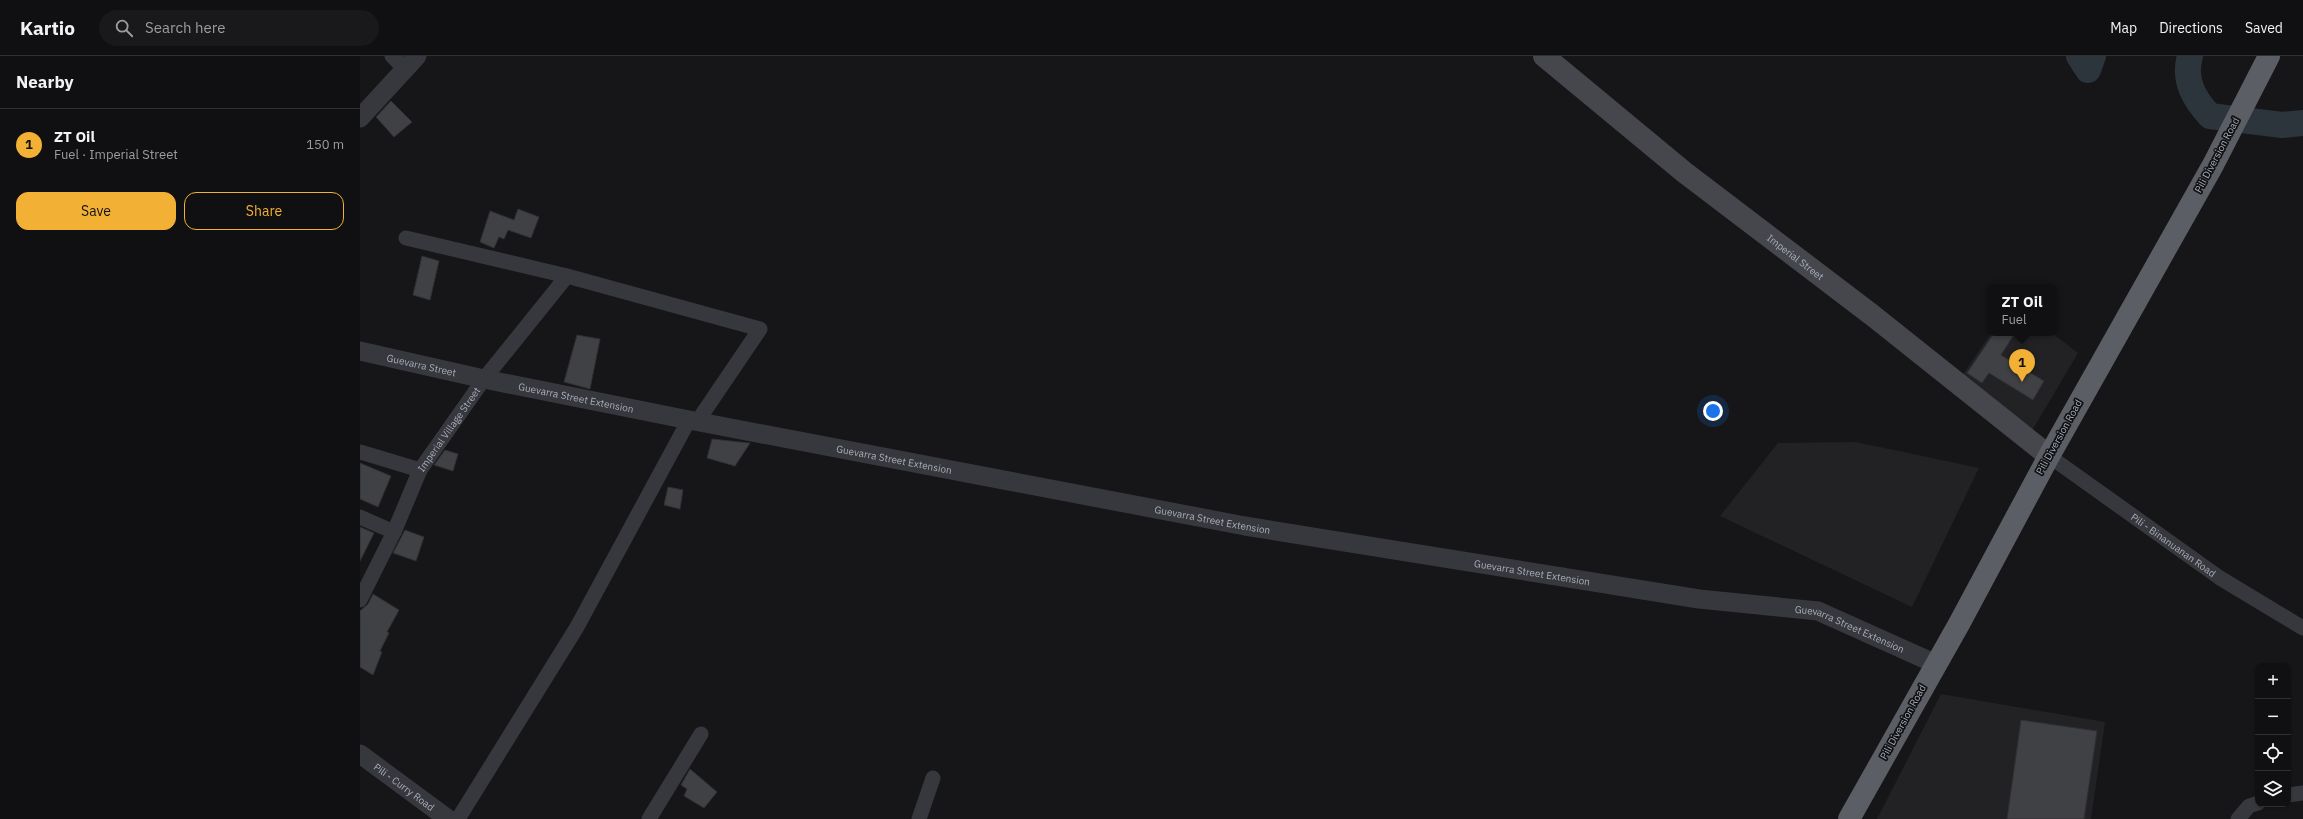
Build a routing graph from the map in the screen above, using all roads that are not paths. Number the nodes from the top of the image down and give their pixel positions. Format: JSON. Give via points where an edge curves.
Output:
{"nodes":[{"id":1,"x":1544,"y":56,"type":"edge"},
{"id":2,"x":2269,"y":56,"type":"edge"},
{"id":3,"x":405,"y":60,"type":"edge"},
{"id":4,"x":360,"y":118,"type":"edge"},
{"id":5,"x":406,"y":238,"type":"dead end"},
{"id":6,"x":567,"y":276,"type":"junction"},
{"id":7,"x":360,"y":352,"type":"edge"},
{"id":8,"x":484,"y":379,"type":"junction"},
{"id":9,"x":693,"y":421,"type":"junction"},
{"id":10,"x":360,"y":452,"type":"edge"},
{"id":11,"x":2049,"y":456,"type":"junction"},
{"id":12,"x":420,"y":470,"type":"junction"},
{"id":13,"x":360,"y":517,"type":"edge"},
{"id":14,"x":394,"y":532,"type":"junction"},
{"id":15,"x":360,"y":600,"type":"edge"},
{"id":16,"x":2303,"y":628,"type":"edge"},
{"id":17,"x":1936,"y":664,"type":"junction"},
{"id":18,"x":701,"y":734,"type":"dead end"},
{"id":19,"x":360,"y":754,"type":"edge"},
{"id":20,"x":933,"y":778,"type":"dead end"},
{"id":21,"x":2303,"y":793,"type":"edge"},
{"id":22,"x":2291,"y":795,"type":"edge"},
{"id":23,"x":2255,"y":804,"type":"edge"},
{"id":24,"x":448,"y":819,"type":"edge"},
{"id":25,"x":458,"y":819,"type":"edge"},
{"id":26,"x":649,"y":819,"type":"edge"},
{"id":27,"x":918,"y":819,"type":"edge"},
{"id":28,"x":1849,"y":819,"type":"edge"},
{"id":29,"x":2238,"y":819,"type":"edge"}],
"edges":[{"from":1,"to":11,"type":"main road","name":"Imperial Street","via":[[1684,172],[1872,315]]},
{"from":2,"to":11,"type":"highway","name":"Pili Diversion Road","via":[[2212,165]]},
{"from":3,"to":4,"type":"street"},
{"from":5,"to":6,"type":"street"},
{"from":6,"to":8,"type":"street","name":"Imperial Village Street"},
{"from":6,"to":9,"type":"street","via":[[760,329]]},
{"from":7,"to":8,"type":"street","name":"Guevarra Street"},
{"from":8,"to":9,"type":"street","name":"Guevarra Street Extension"},
{"from":8,"to":12,"type":"street","name":"Imperial Village Street"},
{"from":9,"to":17,"type":"street","name":"Guevarra Street Extension","via":[[1245,526],[1699,599],[1818,611]]},
{"from":9,"to":25,"type":"street","via":[[577,627]]},
{"from":10,"to":12,"type":"street"},
{"from":11,"to":16,"type":"street","name":"Pili - Binanuanan Road","via":[[2220,578]]},
{"from":11,"to":17,"type":"highway","name":"Pili Diversion Road"},
{"from":12,"to":14,"type":"street","name":"Imperial Village Street"},
{"from":13,"to":14,"type":"street"},
{"from":14,"to":15,"type":"street","name":"Imperial Village Street"},
{"from":17,"to":28,"type":"highway","name":"Pili Diversion Road"},
{"from":18,"to":26,"type":"street"},
{"from":19,"to":24,"type":"street","name":"Pili - Curry Road"},
{"from":20,"to":27,"type":"street"},
{"from":21,"to":22,"type":"street"},
{"from":23,"to":29,"type":"street","via":[[2249,806]]}]}
